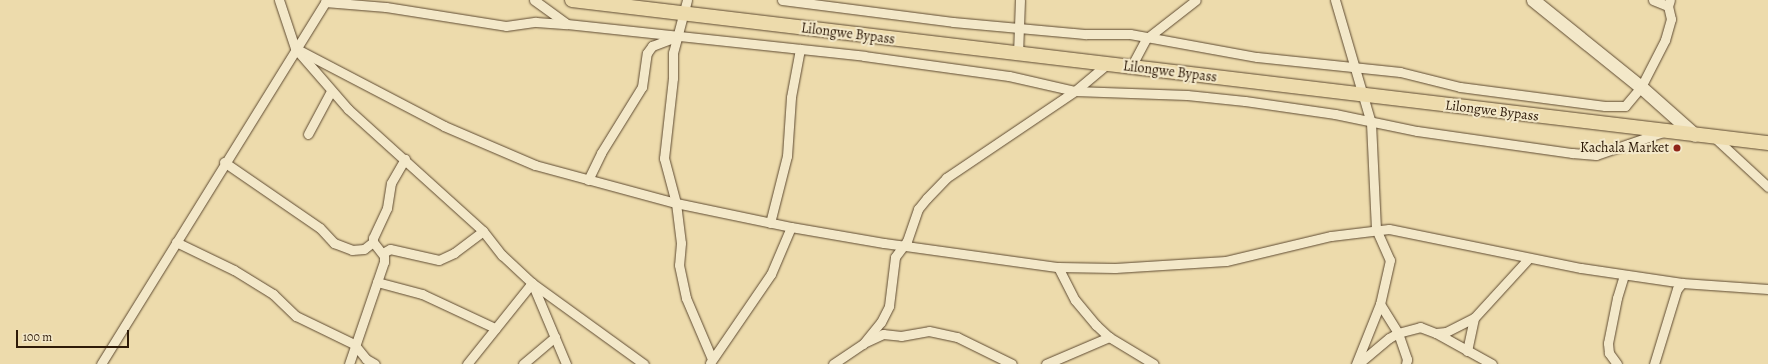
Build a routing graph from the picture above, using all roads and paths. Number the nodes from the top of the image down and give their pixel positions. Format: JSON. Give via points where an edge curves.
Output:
{"nodes":[{"id":1,"x":279,"y":0,"type":"edge"},
{"id":2,"x":379,"y":0,"type":"edge"},
{"id":3,"x":534,"y":0,"type":"edge"},
{"id":4,"x":572,"y":0,"type":"edge"},
{"id":5,"x":687,"y":0,"type":"edge"},
{"id":6,"x":782,"y":0,"type":"edge"},
{"id":7,"x":1020,"y":0,"type":"edge"},
{"id":8,"x":1196,"y":0,"type":"edge"},
{"id":9,"x":1335,"y":0,"type":"edge"},
{"id":10,"x":1533,"y":0,"type":"edge"},
{"id":11,"x":1653,"y":0,"type":"edge"},
{"id":12,"x":326,"y":1,"type":"edge"},
{"id":13,"x":826,"y":3,"type":"edge"},
{"id":14,"x":1669,"y":3,"type":"edge"},
{"id":15,"x":386,"y":7,"type":"junction"},
{"id":16,"x":681,"y":14,"type":"junction"},
{"id":17,"x":567,"y":24,"type":"junction"},
{"id":18,"x":1019,"y":27,"type":"junction"},
{"id":19,"x":676,"y":37,"type":"junction"},
{"id":20,"x":1146,"y":38,"type":"junction"},
{"id":21,"x":295,"y":48,"type":"junction"},
{"id":22,"x":800,"y":49,"type":"junction"},
{"id":23,"x":1018,"y":54,"type":"junction"},
{"id":24,"x":1106,"y":64,"type":"junction"},
{"id":25,"x":1130,"y":67,"type":"junction"},
{"id":26,"x":1356,"y":68,"type":"junction"},
{"id":27,"x":1641,"y":87,"type":"junction"},
{"id":28,"x":331,"y":91,"type":"junction"},
{"id":29,"x":1075,"y":91,"type":"junction"},
{"id":30,"x":1365,"y":95,"type":"junction"},
{"id":31,"x":1371,"y":123,"type":"junction"},
{"id":32,"x":1666,"y":131,"type":"junction"},
{"id":33,"x":308,"y":134,"type":"dead end"},
{"id":34,"x":1695,"y":135,"type":"junction"},
{"id":35,"x":1713,"y":136,"type":"junction"},
{"id":36,"x":1768,"y":143,"type":"edge"},
{"id":37,"x":405,"y":159,"type":"junction"},
{"id":38,"x":224,"y":162,"type":"junction"},
{"id":39,"x":588,"y":180,"type":"junction"},
{"id":40,"x":1768,"y":188,"type":"edge"},
{"id":41,"x":676,"y":203,"type":"junction"},
{"id":42,"x":770,"y":223,"type":"junction"},
{"id":43,"x":791,"y":227,"type":"junction"},
{"id":44,"x":1376,"y":229,"type":"junction"},
{"id":45,"x":483,"y":231,"type":"junction"},
{"id":46,"x":176,"y":242,"type":"junction"},
{"id":47,"x":373,"y":242,"type":"junction"},
{"id":48,"x":904,"y":245,"type":"junction"},
{"id":49,"x":383,"y":253,"type":"junction"},
{"id":50,"x":1528,"y":259,"type":"junction"},
{"id":51,"x":1058,"y":267,"type":"junction"},
{"id":52,"x":1624,"y":275,"type":"junction"},
{"id":53,"x":378,"y":282,"type":"junction"},
{"id":54,"x":532,"y":283,"type":"junction"},
{"id":55,"x":1682,"y":283,"type":"junction"},
{"id":56,"x":1768,"y":289,"type":"edge"},
{"id":57,"x":1380,"y":304,"type":"junction"},
{"id":58,"x":1474,"y":318,"type":"junction"},
{"id":59,"x":495,"y":328,"type":"junction"},
{"id":60,"x":1398,"y":333,"type":"junction"},
{"id":61,"x":1436,"y":333,"type":"junction"},
{"id":62,"x":1109,"y":336,"type":"junction"},
{"id":63,"x":555,"y":337,"type":"junction"},
{"id":64,"x":354,"y":344,"type":"junction"},
{"id":65,"x":863,"y":344,"type":"junction"},
{"id":66,"x":1467,"y":351,"type":"junction"},
{"id":67,"x":365,"y":361,"type":"edge"},
{"id":68,"x":711,"y":362,"type":"edge"},
{"id":69,"x":839,"y":362,"type":"edge"},
{"id":70,"x":101,"y":364,"type":"edge"},
{"id":71,"x":349,"y":364,"type":"edge"},
{"id":72,"x":375,"y":364,"type":"edge"},
{"id":73,"x":467,"y":364,"type":"edge"},
{"id":74,"x":523,"y":364,"type":"edge"},
{"id":75,"x":566,"y":364,"type":"edge"},
{"id":76,"x":644,"y":364,"type":"edge"},
{"id":77,"x":1009,"y":364,"type":"edge"},
{"id":78,"x":1046,"y":364,"type":"edge"},
{"id":79,"x":1152,"y":364,"type":"edge"},
{"id":80,"x":1357,"y":364,"type":"edge"},
{"id":81,"x":1406,"y":364,"type":"edge"},
{"id":82,"x":1492,"y":364,"type":"edge"},
{"id":83,"x":1617,"y":364,"type":"edge"},
{"id":84,"x":1654,"y":364,"type":"edge"}],
"edges":[{"from":1,"to":21,"type":"street"},
{"from":2,"to":15,"type":"street"},
{"from":3,"to":17,"type":"street"},
{"from":4,"to":16,"type":"main road","name":"Lilongwe Bypass"},
{"from":5,"to":16,"type":"street"},
{"from":6,"to":13,"type":"street"},
{"from":7,"to":18,"type":"street"},
{"from":8,"to":20,"type":"street"},
{"from":9,"to":26,"type":"street"},
{"from":10,"to":27,"type":"street"},
{"from":11,"to":14,"type":"street"},
{"from":12,"to":15,"type":"street"},
{"from":12,"to":21,"type":"street"},
{"from":13,"to":18,"type":"street","via":[[915,18]]},
{"from":14,"to":27,"type":"street","via":[[1671,19],[1665,40]]},
{"from":15,"to":17,"type":"street","via":[[506,26],[536,22]]},
{"from":16,"to":19,"type":"street"},
{"from":16,"to":23,"type":"main road","name":"Lilongwe Bypass"},
{"from":17,"to":19,"type":"street"},
{"from":18,"to":20,"type":"street","via":[[1086,34],[1130,34]]},
{"from":18,"to":23,"type":"street"},
{"from":19,"to":22,"type":"street"},
{"from":19,"to":39,"type":"street","via":[[660,41],[647,53],[642,87],[601,153]]},
{"from":19,"to":41,"type":"street","via":[[664,158]]},
{"from":20,"to":25,"type":"street"},
{"from":20,"to":26,"type":"street","via":[[1258,57]]},
{"from":21,"to":28,"type":"street"},
{"from":21,"to":38,"type":"street"},
{"from":21,"to":39,"type":"street","via":[[496,150],[535,165]]},
{"from":22,"to":29,"type":"street","via":[[1009,76]]},
{"from":22,"to":42,"type":"street","via":[[791,97],[786,156]]},
{"from":23,"to":24,"type":"main road","name":"Lilongwe Bypass"},
{"from":24,"to":25,"type":"main road","name":"Lilongwe Bypass"},
{"from":24,"to":29,"type":"street"},
{"from":25,"to":30,"type":"main road","name":"Lilongwe Bypass"},
{"from":26,"to":27,"type":"street","via":[[1400,72],[1460,87],[1605,106],[1625,106]]},
{"from":26,"to":30,"type":"street"},
{"from":27,"to":34,"type":"street"},
{"from":28,"to":33,"type":"street"},
{"from":28,"to":37,"type":"street"},
{"from":29,"to":31,"type":"street","via":[[1187,95],[1237,100],[1336,114]]},
{"from":29,"to":48,"type":"street","via":[[946,178],[918,209]]},
{"from":30,"to":31,"type":"street"},
{"from":30,"to":32,"type":"main road","name":"Lilongwe Bypass"},
{"from":31,"to":32,"type":"street","via":[[1510,146],[1596,155]]},
{"from":31,"to":44,"type":"street"},
{"from":32,"to":34,"type":"main road","name":"Lilongwe Bypass"},
{"from":34,"to":35,"type":"main road","name":"Lilongwe Bypass"},
{"from":35,"to":36,"type":"main road","name":"Lilongwe Bypass"},
{"from":35,"to":40,"type":"street"},
{"from":37,"to":45,"type":"street"},
{"from":37,"to":47,"type":"street","via":[[391,183],[387,208]]},
{"from":38,"to":46,"type":"street"},
{"from":38,"to":47,"type":"street","via":[[320,228],[334,243],[352,250],[364,249]]},
{"from":39,"to":41,"type":"street"},
{"from":41,"to":42,"type":"street"},
{"from":41,"to":68,"type":"street","via":[[681,243],[679,265],[686,298]]},
{"from":42,"to":43,"type":"street"},
{"from":43,"to":48,"type":"street"},
{"from":43,"to":68,"type":"street","via":[[771,274]]},
{"from":44,"to":50,"type":"street","via":[[1401,230]]},
{"from":44,"to":51,"type":"street","via":[[1331,236],[1226,261],[1116,268]]},
{"from":44,"to":57,"type":"street","via":[[1390,260]]},
{"from":45,"to":49,"type":"street","via":[[438,260],[390,249]]},
{"from":45,"to":54,"type":"street","via":[[502,255]]},
{"from":46,"to":64,"type":"street","via":[[234,270],[273,294],[296,316]]},
{"from":46,"to":70,"type":"street"},
{"from":47,"to":49,"type":"street"},
{"from":48,"to":51,"type":"street"},
{"from":48,"to":65,"type":"street","via":[[893,266],[889,306],[881,322]]},
{"from":49,"to":53,"type":"street","via":[[384,262]]},
{"from":50,"to":52,"type":"street"},
{"from":50,"to":58,"type":"street"},
{"from":51,"to":62,"type":"street","via":[[1075,300]]},
{"from":52,"to":55,"type":"street"},
{"from":52,"to":83,"type":"street","via":[[1608,343],[1608,353]]},
{"from":53,"to":59,"type":"street","via":[[422,294]]},
{"from":53,"to":64,"type":"street"},
{"from":54,"to":59,"type":"street"},
{"from":54,"to":63,"type":"street"},
{"from":54,"to":76,"type":"street"},
{"from":55,"to":56,"type":"street"},
{"from":55,"to":84,"type":"street","via":[[1677,289]]},
{"from":57,"to":60,"type":"street"},
{"from":57,"to":80,"type":"street"},
{"from":58,"to":61,"type":"street","via":[[1446,332]]},
{"from":58,"to":66,"type":"street"},
{"from":59,"to":73,"type":"street"},
{"from":60,"to":61,"type":"street","via":[[1420,327]]},
{"from":60,"to":80,"type":"street"},
{"from":60,"to":81,"type":"street","via":[[1407,359]]},
{"from":61,"to":66,"type":"street"},
{"from":62,"to":78,"type":"street"},
{"from":62,"to":79,"type":"street"},
{"from":63,"to":74,"type":"street"},
{"from":63,"to":75,"type":"street"},
{"from":64,"to":67,"type":"street"},
{"from":64,"to":71,"type":"street"},
{"from":65,"to":69,"type":"street"},
{"from":65,"to":77,"type":"street","via":[[883,334],[901,336],[929,331],[957,337]]},
{"from":66,"to":82,"type":"street"},
{"from":67,"to":72,"type":"street"}]}
